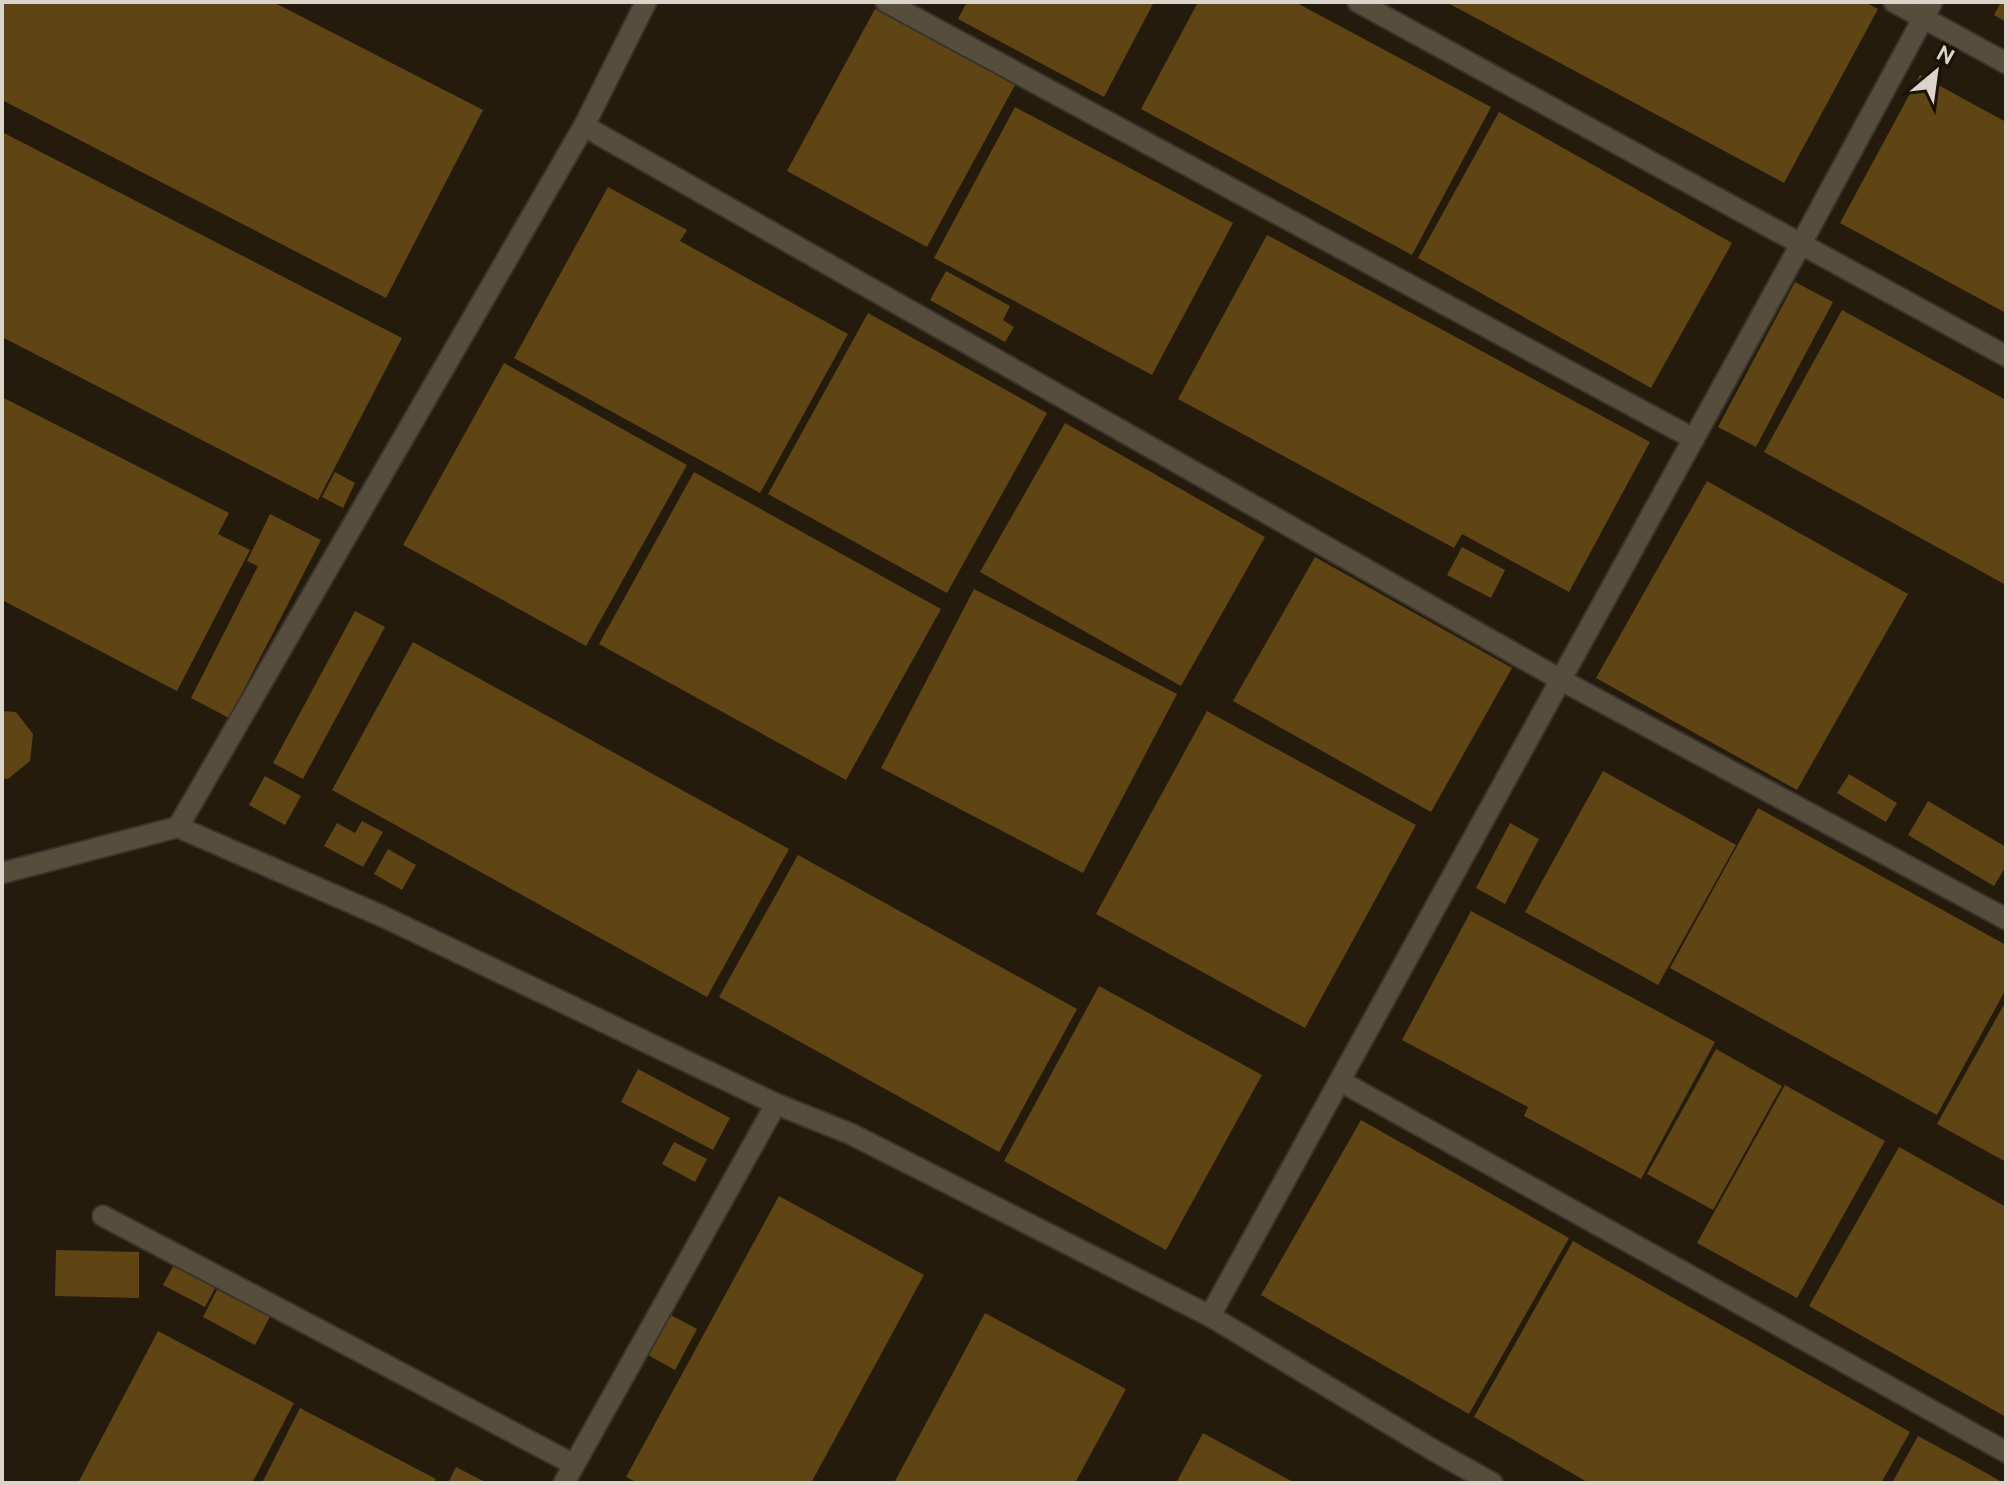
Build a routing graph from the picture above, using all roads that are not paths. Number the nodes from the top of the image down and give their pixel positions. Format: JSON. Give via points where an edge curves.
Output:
{"nodes":[{"id":1,"x":646,"y":2,"type":"edge"},
{"id":2,"x":886,"y":2,"type":"edge"},
{"id":3,"x":1358,"y":2,"type":"edge"},
{"id":4,"x":1894,"y":2,"type":"edge"},
{"id":5,"x":1928,"y":10,"type":"edge"},
{"id":6,"x":2006,"y":63,"type":"edge"},
{"id":7,"x":584,"y":126,"type":"junction"},
{"id":8,"x":1801,"y":244,"type":"junction"},
{"id":9,"x":2006,"y":356,"type":"edge"},
{"id":10,"x":1694,"y":439,"type":"junction"},
{"id":11,"x":1561,"y":680,"type":"junction"},
{"id":12,"x":178,"y":827,"type":"junction"},
{"id":13,"x":2,"y":873,"type":"edge"},
{"id":14,"x":2006,"y":919,"type":"edge"},
{"id":15,"x":1340,"y":1081,"type":"junction"},
{"id":16,"x":776,"y":1104,"type":"junction"},
{"id":17,"x":103,"y":1216,"type":"dead end"},
{"id":18,"x":1210,"y":1316,"type":"junction"},
{"id":19,"x":2006,"y":1452,"type":"edge"},
{"id":20,"x":573,"y":1464,"type":"junction"},
{"id":21,"x":564,"y":1483,"type":"edge"},
{"id":22,"x":1492,"y":1483,"type":"edge"}],
"edges":[{"from":1,"to":7,"type":"lane"},
{"from":2,"to":10,"type":"lane"},
{"from":3,"to":8,"type":"lane"},
{"from":4,"to":5,"type":"lane"},
{"from":5,"to":6,"type":"lane"},
{"from":5,"to":8,"type":"lane"},
{"from":7,"to":11,"type":"lane"},
{"from":7,"to":12,"type":"lane"},
{"from":8,"to":9,"type":"lane"},
{"from":8,"to":10,"type":"lane"},
{"from":10,"to":11,"type":"lane"},
{"from":11,"to":14,"type":"lane"},
{"from":11,"to":15,"type":"lane"},
{"from":12,"to":13,"type":"lane"},
{"from":12,"to":16,"type":"lane","via":[[384,917]]},
{"from":15,"to":18,"type":"lane"},
{"from":15,"to":19,"type":"lane"},
{"from":16,"to":18,"type":"lane","via":[[851,1134]]},
{"from":16,"to":20,"type":"lane"},
{"from":17,"to":20,"type":"lane"},
{"from":18,"to":22,"type":"lane"},
{"from":20,"to":21,"type":"lane"}]}
